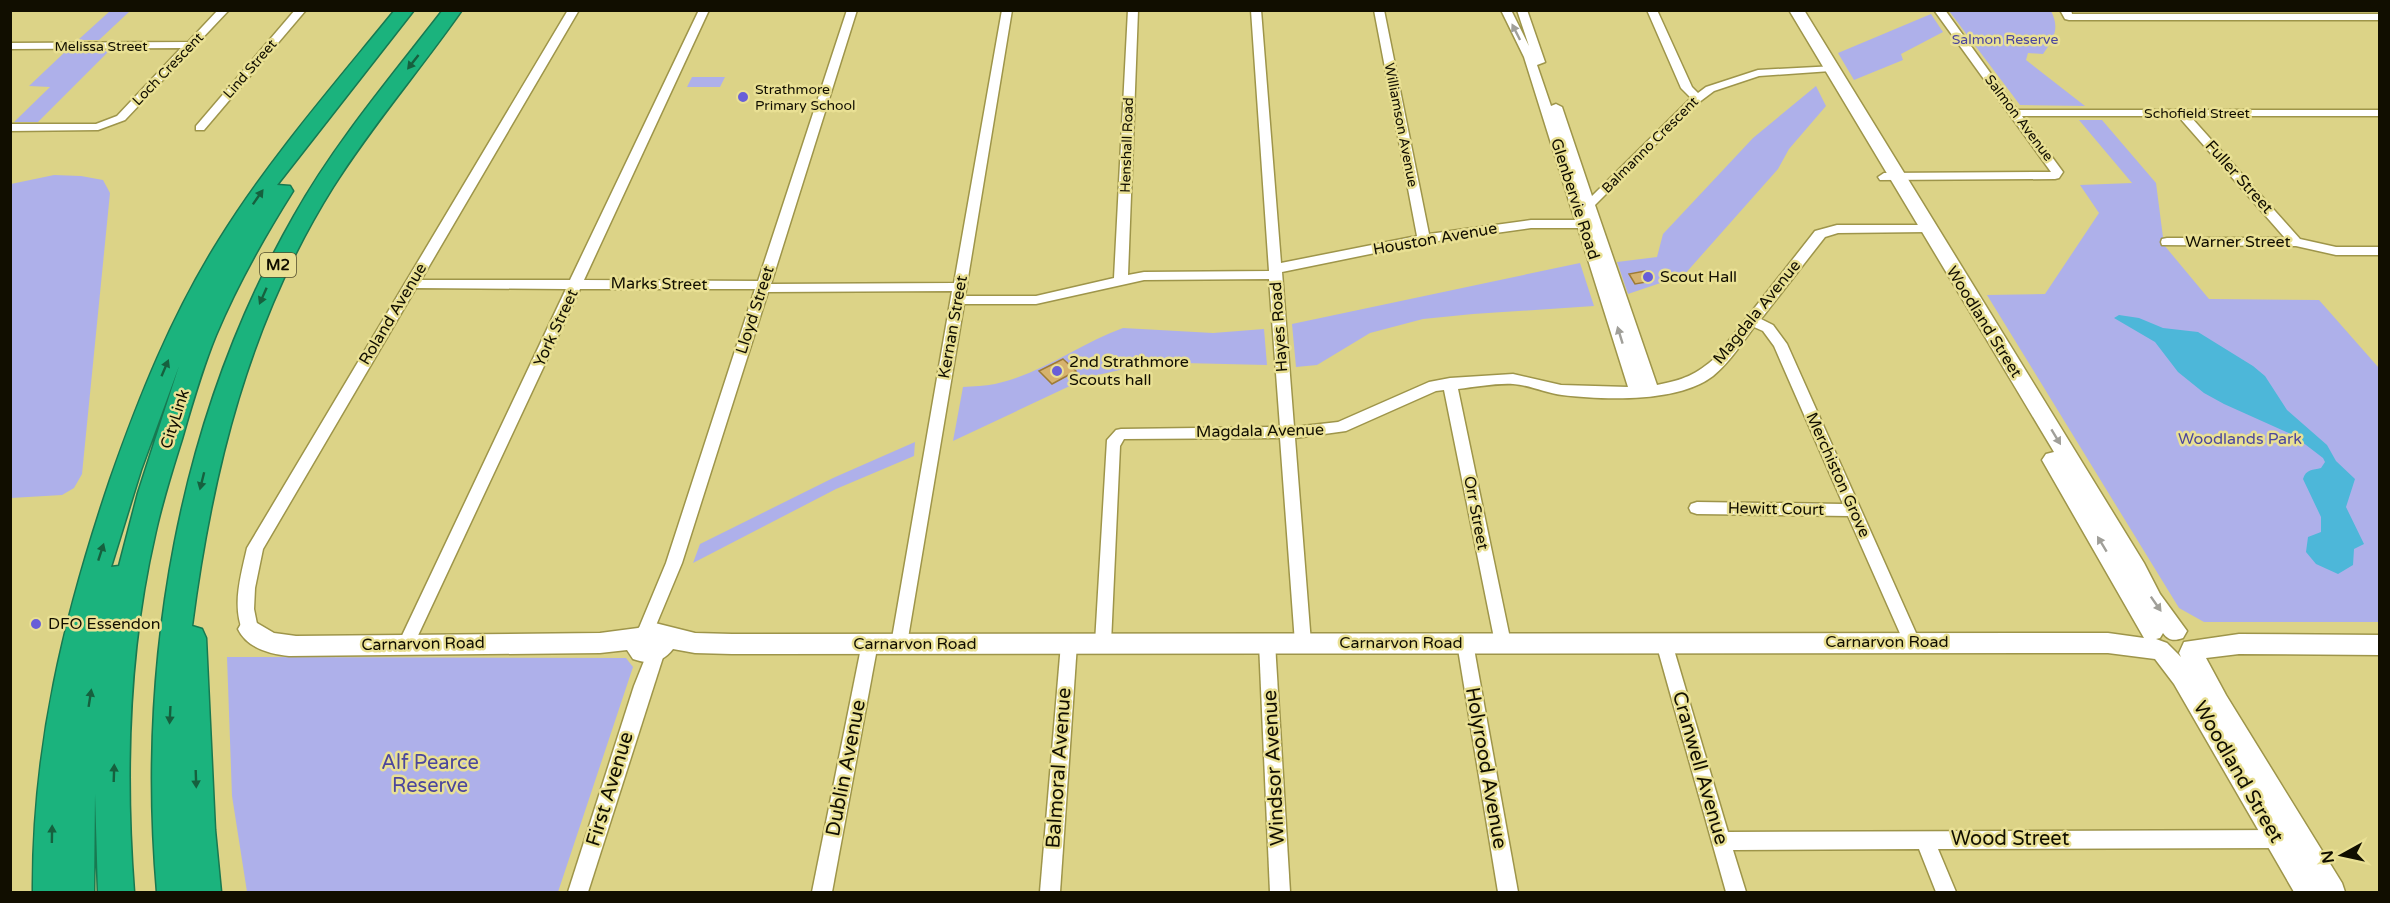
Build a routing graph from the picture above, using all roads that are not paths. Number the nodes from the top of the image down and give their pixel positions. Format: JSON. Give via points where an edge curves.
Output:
{"nodes":[{"id":1,"x":224,"y":10,"type":"edge"},
{"id":2,"x":301,"y":10,"type":"edge"},
{"id":3,"x":405,"y":10,"type":"edge"},
{"id":4,"x":420,"y":10,"type":"edge"},
{"id":5,"x":453,"y":10,"type":"edge"},
{"id":6,"x":574,"y":10,"type":"edge"},
{"id":7,"x":704,"y":10,"type":"edge"},
{"id":8,"x":852,"y":10,"type":"edge"},
{"id":9,"x":1007,"y":10,"type":"edge"},
{"id":10,"x":1133,"y":10,"type":"edge"},
{"id":11,"x":1256,"y":10,"type":"edge"},
{"id":12,"x":1379,"y":10,"type":"edge"},
{"id":13,"x":1506,"y":10,"type":"edge"},
{"id":14,"x":1522,"y":10,"type":"edge"},
{"id":15,"x":1652,"y":10,"type":"edge"},
{"id":16,"x":1939,"y":10,"type":"edge"},
{"id":17,"x":2067,"y":14,"type":"edge"},
{"id":18,"x":1794,"y":16,"type":"edge"},
{"id":19,"x":2379,"y":17,"type":"edge"},
{"id":20,"x":191,"y":45,"type":"junction"},
{"id":21,"x":10,"y":46,"type":"edge"},
{"id":22,"x":1825,"y":68,"type":"junction"},
{"id":23,"x":1701,"y":95,"type":"junction"},
{"id":24,"x":2015,"y":113,"type":"junction"},
{"id":25,"x":2181,"y":113,"type":"junction"},
{"id":26,"x":2379,"y":113,"type":"edge"},
{"id":27,"x":10,"y":128,"type":"edge"},
{"id":28,"x":200,"y":128,"type":"dead end"},
{"id":29,"x":1578,"y":172,"type":"junction"},
{"id":30,"x":1890,"y":177,"type":"junction"},
{"id":31,"x":1614,"y":181,"type":"junction"},
{"id":32,"x":1583,"y":204,"type":"junction"},
{"id":33,"x":1589,"y":224,"type":"junction"},
{"id":34,"x":1921,"y":229,"type":"junction"},
{"id":35,"x":1424,"y":239,"type":"junction"},
{"id":36,"x":2168,"y":242,"type":"dead end"},
{"id":37,"x":2296,"y":242,"type":"junction"},
{"id":38,"x":2379,"y":251,"type":"edge"},
{"id":39,"x":1275,"y":272,"type":"junction"},
{"id":40,"x":1121,"y":279,"type":"junction"},
{"id":41,"x":577,"y":283,"type":"junction"},
{"id":42,"x":411,"y":284,"type":"junction"},
{"id":43,"x":762,"y":287,"type":"junction"},
{"id":44,"x":959,"y":294,"type":"junction"},
{"id":45,"x":1619,"y":311,"type":"junction"},
{"id":46,"x":1752,"y":320,"type":"junction"},
{"id":47,"x":1450,"y":382,"type":"junction"},
{"id":48,"x":1637,"y":391,"type":"junction"},
{"id":49,"x":1652,"y":391,"type":"junction"},
{"id":50,"x":1288,"y":432,"type":"junction"},
{"id":51,"x":156,"y":478,"type":"junction"},
{"id":52,"x":1697,"y":508,"type":"dead end"},
{"id":53,"x":1854,"y":510,"type":"junction"},
{"id":54,"x":188,"y":553,"type":"junction"},
{"id":55,"x":250,"y":629,"type":"joint"},
{"id":56,"x":651,"y":639,"type":"junction"},
{"id":57,"x":1912,"y":642,"type":"junction"},
{"id":58,"x":2171,"y":642,"type":"junction"},
{"id":59,"x":1103,"y":643,"type":"junction"},
{"id":60,"x":1303,"y":643,"type":"junction"},
{"id":61,"x":1465,"y":643,"type":"junction"},
{"id":62,"x":1503,"y":643,"type":"junction"},
{"id":63,"x":1664,"y":643,"type":"junction"},
{"id":64,"x":406,"y":644,"type":"junction"},
{"id":65,"x":870,"y":644,"type":"junction"},
{"id":66,"x":899,"y":644,"type":"junction"},
{"id":67,"x":1069,"y":644,"type":"junction"},
{"id":68,"x":1268,"y":644,"type":"junction"},
{"id":69,"x":2379,"y":645,"type":"edge"},
{"id":70,"x":1924,"y":839,"type":"junction"},
{"id":71,"x":2289,"y":839,"type":"junction"},
{"id":72,"x":1721,"y":841,"type":"junction"},
{"id":73,"x":50,"y":892,"type":"edge"},
{"id":74,"x":77,"y":892,"type":"edge"},
{"id":75,"x":116,"y":892,"type":"edge"},
{"id":76,"x":174,"y":892,"type":"edge"},
{"id":77,"x":203,"y":892,"type":"edge"},
{"id":78,"x":578,"y":892,"type":"edge"},
{"id":79,"x":822,"y":892,"type":"edge"},
{"id":80,"x":1050,"y":892,"type":"edge"},
{"id":81,"x":1280,"y":892,"type":"edge"},
{"id":82,"x":1508,"y":892,"type":"edge"},
{"id":83,"x":1736,"y":892,"type":"edge"},
{"id":84,"x":1946,"y":892,"type":"edge"},
{"id":85,"x":2309,"y":892,"type":"edge"},
{"id":86,"x":2332,"y":892,"type":"edge"}],
"edges":[{"from":1,"to":20,"type":"street","name":"Loch Crescent"},
{"from":2,"to":28,"type":"street","name":"Lind Street"},
{"from":73,"to":3,"type":"highway","one_way":true,"via":[[58,746],[74,648],[94,573],[159,381],[204,285],[254,202]]},
{"from":4,"to":51,"type":"highway","name":"CityLink","number":"M2","via":[[325,130],[281,192],[243,258],[204,334]]},
{"from":5,"to":54,"type":"highway","number":"M2","one_way":true,"via":[[331,172],[278,265],[242,346],[221,413],[200,485]]},
{"from":6,"to":42,"type":"street","name":"Roland Avenue"},
{"from":7,"to":41,"type":"street","name":"York Street"},
{"from":8,"to":43,"type":"street","name":"Lloyd Street"},
{"from":9,"to":44,"type":"street","name":"Kernan Street"},
{"from":10,"to":40,"type":"street","name":"Henshall Road"},
{"from":11,"to":39,"type":"street","name":"Hayes Road"},
{"from":12,"to":35,"type":"street","name":"Williamson Avenue"},
{"from":32,"to":13,"type":"street","name":"Glenbervie Road","one_way":true,"via":[[1529,57]]},
{"from":14,"to":29,"type":"street","name":"Glenbervie Road"},
{"from":15,"to":23,"type":"street","via":[[1684,81]]},
{"from":16,"to":24,"type":"street","name":"Salmon Avenue"},
{"from":17,"to":19,"type":"street"},
{"from":18,"to":22,"type":"street","name":"Woodland Street"},
{"from":20,"to":21,"type":"street","name":"Melissa Street"},
{"from":20,"to":27,"type":"street","name":"Loch Crescent","via":[[121,118],[86,128]]},
{"from":22,"to":23,"type":"street","name":"Balmanno Crescent","via":[[1758,73],[1727,81]]},
{"from":22,"to":30,"type":"street","name":"Woodland Street"},
{"from":23,"to":31,"type":"street","name":"Balmanno Crescent"},
{"from":24,"to":25,"type":"street","name":"Schofield Street"},
{"from":24,"to":30,"type":"street","name":"Salmon Avenue","via":[[2056,167],[2055,175]]},
{"from":25,"to":26,"type":"street","name":"Schofield Street"},
{"from":25,"to":37,"type":"street","name":"Fuller Street"},
{"from":29,"to":31,"type":"street","via":[[1590,182]]},
{"from":29,"to":32,"type":"street","name":"Glenbervie Road"},
{"from":30,"to":34,"type":"street","name":"Woodland Street"},
{"from":31,"to":32,"type":"street","name":"Balmanno Crescent"},
{"from":32,"to":33,"type":"street","name":"Glenbervie Road"},
{"from":33,"to":35,"type":"street","name":"Houston Avenue","via":[[1531,225]]},
{"from":33,"to":45,"type":"street","name":"Glenbervie Road"},
{"from":34,"to":46,"type":"street","name":"Magdala Avenue","via":[[1837,229],[1820,234]]},
{"from":34,"to":58,"type":"street","name":"Woodland Street","via":[[2075,484],[2136,569]]},
{"from":35,"to":39,"type":"street","name":"Houston Avenue"},
{"from":36,"to":37,"type":"street","name":"Warner Street"},
{"from":37,"to":38,"type":"street","name":"Warner Street","via":[[2336,251]]},
{"from":39,"to":40,"type":"street","name":"Houston Avenue"},
{"from":39,"to":50,"type":"street","name":"Hayes Road"},
{"from":40,"to":44,"type":"street","name":"Houston Avenue","via":[[1036,300]]},
{"from":41,"to":42,"type":"street","name":"Marks Street"},
{"from":41,"to":43,"type":"street","name":"Marks Street"},
{"from":41,"to":64,"type":"street","name":"York Street"},
{"from":42,"to":55,"type":"street","name":"Roland Avenue","via":[[255,548],[245,616]]},
{"from":43,"to":44,"type":"street","name":"Marks Street"},
{"from":43,"to":56,"type":"street","name":"Lloyd Street"},
{"from":44,"to":66,"type":"street","name":"Kernan Street"},
{"from":48,"to":45,"type":"street","name":"Glenbervie Road","one_way":true},
{"from":45,"to":49,"type":"street","name":"Glenbervie Road"},
{"from":46,"to":49,"type":"street","name":"Magdala Avenue","via":[[1707,373],[1687,384]]},
{"from":46,"to":53,"type":"street","name":"Merchiston Grove","via":[[1775,335]]},
{"from":47,"to":48,"type":"street","name":"Magdala Avenue","via":[[1514,379],[1575,391]]},
{"from":47,"to":50,"type":"street","name":"Magdala Avenue","via":[[1341,427]]},
{"from":47,"to":62,"type":"street","name":"Orr Street"},
{"from":48,"to":49,"type":"street","name":"Magdala Avenue"},
{"from":50,"to":59,"type":"street","name":"Magdala Avenue","via":[[1128,432],[1117,436],[1113,446]]},
{"from":50,"to":60,"type":"street","name":"Hayes Road"},
{"from":74,"to":51,"type":"highway","one_way":true,"via":[[75,838],[80,777],[99,644],[121,566]]},
{"from":75,"to":51,"type":"highway","name":"CityLink","number":"M2","one_way":true,"via":[[112,832],[116,699],[137,549]]},
{"from":52,"to":53,"type":"street","name":"Hewitt Court"},
{"from":53,"to":57,"type":"street","name":"Merchiston Grove"},
{"from":54,"to":76,"type":"highway","number":"M2","one_way":true,"via":[[178,622],[168,759]]},
{"from":54,"to":77,"type":"highway","one_way":true},
{"from":55,"to":64,"type":"street","name":"Carnarvon Road","via":[[260,639],[275,645]]},
{"from":56,"to":64,"type":"street","name":"Carnarvon Road"},
{"from":56,"to":65,"type":"street","name":"Carnarvon Road"},
{"from":56,"to":78,"type":"street","name":"First Avenue","via":[[643,686]]},
{"from":57,"to":58,"type":"street","name":"Carnarvon Road"},
{"from":57,"to":63,"type":"street","name":"Carnarvon Road"},
{"from":58,"to":69,"type":"street","name":"Carnarvon Road"},
{"from":58,"to":71,"type":"street","name":"Woodland Street","via":[[2217,703]]},
{"from":59,"to":67,"type":"street","name":"Carnarvon Road"},
{"from":59,"to":68,"type":"street","name":"Carnarvon Road"},
{"from":60,"to":61,"type":"street","name":"Carnarvon Road"},
{"from":60,"to":68,"type":"street","name":"Carnarvon Road"},
{"from":61,"to":62,"type":"street","name":"Carnarvon Road"},
{"from":61,"to":82,"type":"street","name":"Holyrood Avenue"},
{"from":62,"to":63,"type":"street","name":"Carnarvon Road"},
{"from":63,"to":72,"type":"street","name":"Cranwell Avenue"},
{"from":65,"to":66,"type":"street","name":"Carnarvon Road"},
{"from":65,"to":79,"type":"street","name":"Dublin Avenue"},
{"from":66,"to":67,"type":"street","name":"Carnarvon Road"},
{"from":67,"to":80,"type":"street","name":"Balmoral Avenue"},
{"from":68,"to":81,"type":"street","name":"Windsor Avenue"},
{"from":70,"to":71,"type":"street","name":"Wood Street"},
{"from":70,"to":72,"type":"street","name":"Wood Street"},
{"from":70,"to":84,"type":"street"},
{"from":71,"to":85,"type":"street","name":"Woodland Street"},
{"from":71,"to":86,"type":"street","name":"Woodland Street"},
{"from":72,"to":83,"type":"street","name":"Cranwell Avenue"}]}
